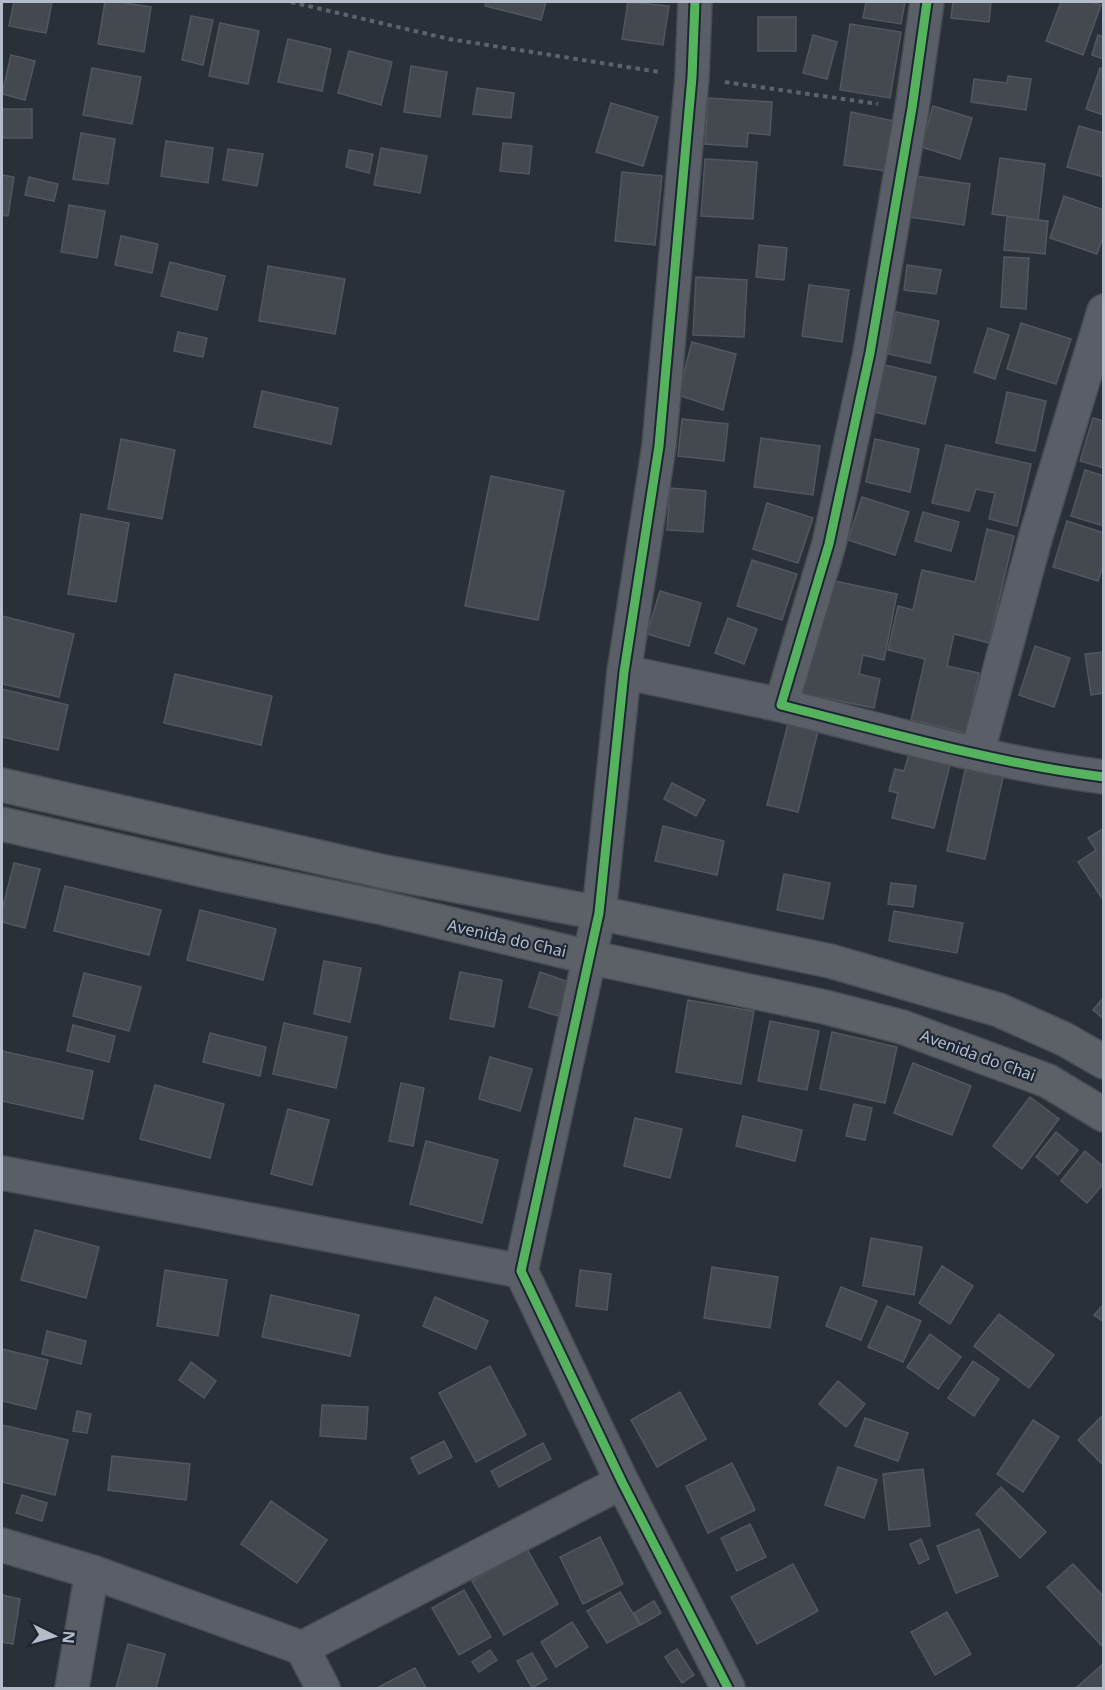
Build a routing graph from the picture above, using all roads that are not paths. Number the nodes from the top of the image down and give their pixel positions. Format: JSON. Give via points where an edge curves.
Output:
{"nodes":[{"id":1,"x":695,"y":2,"type":"edge"},
{"id":2,"x":927,"y":2,"type":"edge"},
{"id":3,"x":1104,"y":311,"type":"edge"},
{"id":4,"x":624,"y":672,"type":"junction"},
{"id":5,"x":781,"y":705,"type":"junction"},
{"id":6,"x":977,"y":754,"type":"junction"},
{"id":7,"x":1104,"y":777,"type":"edge"},
{"id":8,"x":2,"y":785,"type":"edge"},
{"id":9,"x":2,"y":824,"type":"edge"},
{"id":10,"x":599,"y":913,"type":"junction"},
{"id":11,"x":588,"y":957,"type":"junction"},
{"id":12,"x":1104,"y":1062,"type":"edge"},
{"id":13,"x":1104,"y":1115,"type":"edge"},
{"id":14,"x":2,"y":1173,"type":"edge"},
{"id":15,"x":521,"y":1271,"type":"junction"},
{"id":16,"x":622,"y":1482,"type":"junction"},
{"id":17,"x":2,"y":1545,"type":"edge"},
{"id":18,"x":92,"y":1572,"type":"junction"},
{"id":19,"x":302,"y":1648,"type":"junction"},
{"id":20,"x":72,"y":1689,"type":"edge"},
{"id":21,"x":323,"y":1689,"type":"edge"},
{"id":22,"x":728,"y":1689,"type":"edge"}],
"edges":[{"from":1,"to":4,"type":"street","via":[[692,77],[659,446]]},
{"from":2,"to":5,"type":"street","via":[[870,353],[829,544]]},
{"from":3,"to":6,"type":"street","via":[[1035,539]]},
{"from":4,"to":5,"type":"street"},
{"from":4,"to":10,"type":"street"},
{"from":5,"to":6,"type":"street"},
{"from":6,"to":7,"type":"street"},
{"from":8,"to":10,"type":"main road","via":[[385,872]]},
{"from":9,"to":11,"type":"main road","name":"Avenida do Chai"},
{"from":10,"to":11,"type":"street"},
{"from":10,"to":12,"type":"main road","via":[[830,961],[921,986],[999,1010]]},
{"from":11,"to":13,"type":"main road","name":"Avenida do Chai","via":[[902,1027],[1048,1081]]},
{"from":11,"to":15,"type":"street"},
{"from":14,"to":15,"type":"street"},
{"from":15,"to":16,"type":"street"},
{"from":16,"to":19,"type":"street"},
{"from":16,"to":22,"type":"street"},
{"from":17,"to":18,"type":"street"},
{"from":18,"to":19,"type":"street"},
{"from":18,"to":20,"type":"street"},
{"from":19,"to":21,"type":"street"}]}
